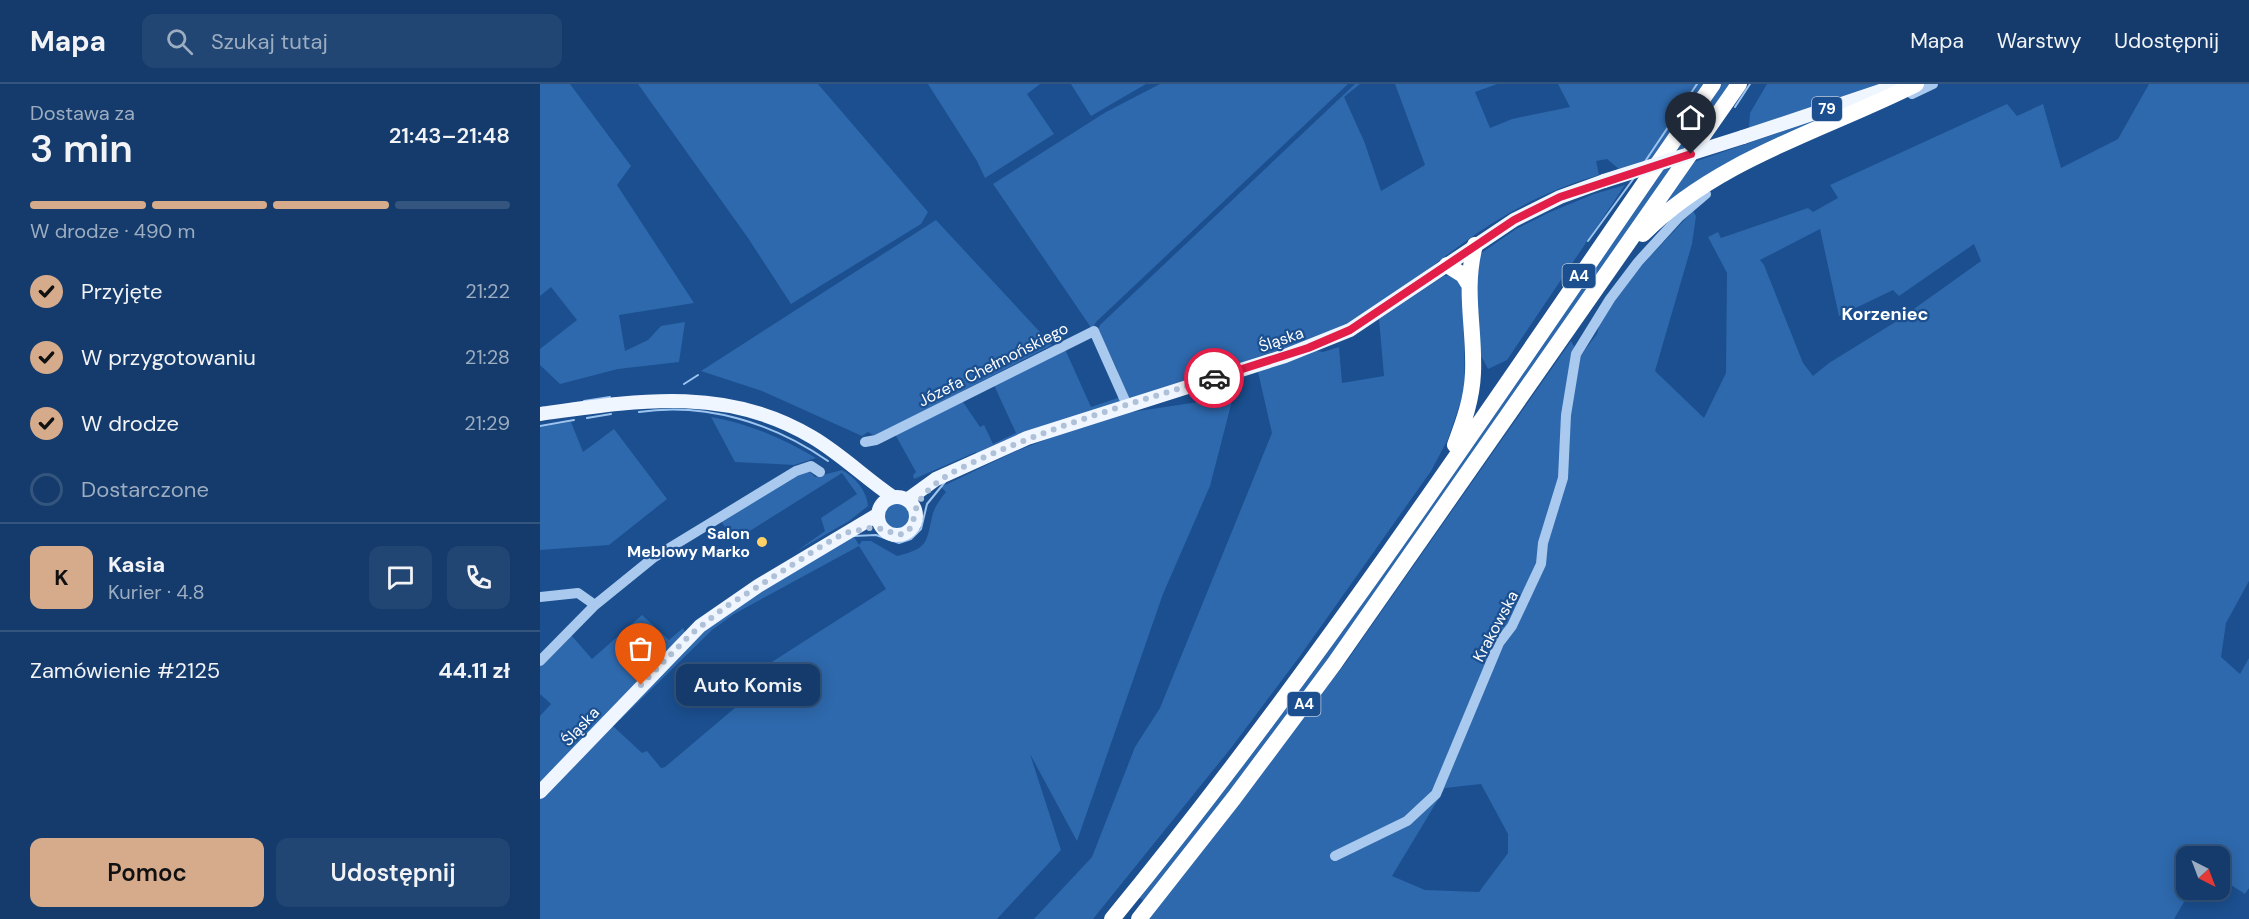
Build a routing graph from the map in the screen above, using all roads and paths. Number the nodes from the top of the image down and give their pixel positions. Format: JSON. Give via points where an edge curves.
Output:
{"nodes":[{"id":1,"x":1713,"y":84,"type":"edge"},
{"id":2,"x":1739,"y":84,"type":"edge"},
{"id":3,"x":1901,"y":84,"type":"edge"},
{"id":4,"x":1916,"y":84,"type":"edge"},
{"id":5,"x":1933,"y":84,"type":"edge"},
{"id":6,"x":1475,"y":245,"type":"junction"},
{"id":7,"x":1447,"y":265,"type":"junction"},
{"id":8,"x":1611,"y":267,"type":"junction"},
{"id":9,"x":1468,"y":283,"type":"junction"},
{"id":10,"x":1127,"y":405,"type":"junction"},
{"id":11,"x":540,"y":414,"type":"edge"},
{"id":12,"x":865,"y":442,"type":"dead end"},
{"id":13,"x":1446,"y":468,"type":"junction"},
{"id":14,"x":820,"y":472,"type":"dead end"},
{"id":15,"x":943,"y":477,"type":"junction"},
{"id":16,"x":866,"y":478,"type":"junction"},
{"id":17,"x":893,"y":497,"type":"junction"},
{"id":18,"x":907,"y":500,"type":"junction"},
{"id":19,"x":879,"y":510,"type":"junction"},
{"id":20,"x":915,"y":512,"type":"junction"},
{"id":21,"x":883,"y":529,"type":"junction"},
{"id":22,"x":845,"y":533,"type":"junction"},
{"id":23,"x":540,"y":597,"type":"edge"},
{"id":24,"x":595,"y":605,"type":"junction"},
{"id":25,"x":540,"y":661,"type":"edge"},
{"id":26,"x":540,"y":792,"type":"edge"},
{"id":27,"x":1335,"y":856,"type":"dead end"},
{"id":28,"x":1112,"y":919,"type":"edge"},
{"id":29,"x":1139,"y":919,"type":"edge"}],
"edges":[{"from":1,"to":13,"type":"highway","number":"A4"},
{"from":2,"to":8,"type":"highway","number":"A4"},
{"from":3,"to":6,"type":"main road","name":"Śląska","number":"79","bridge":true,"via":[[1604,181],[1529,212]]},
{"from":4,"to":8,"type":"highway","via":[[1713,179],[1659,219]]},
{"from":5,"to":27,"type":"street","name":"Krakowska","via":[[1746,169],[1699,199],[1638,262],[1579,349],[1572,369],[1566,415],[1563,478],[1543,543],[1541,564],[1526,600],[1499,643],[1436,794],[1407,821]]},
{"from":6,"to":7,"type":"main road","name":"Śląska","number":"79"},
{"from":6,"to":9,"type":"highway"},
{"from":7,"to":9,"type":"highway"},
{"from":7,"to":10,"type":"main road","name":"Śląska","number":"79","via":[[1374,316],[1326,340]]},
{"from":8,"to":29,"type":"highway","number":"A4","via":[[1334,664]]},
{"from":9,"to":13,"type":"highway","via":[[1472,390]]},
{"from":10,"to":12,"type":"street","name":"Józefa Chełmońskiego","via":[[1094,331]]},
{"from":10,"to":15,"type":"main road","name":"Śląska","number":"79","via":[[1027,438]]},
{"from":11,"to":16,"type":"main road","via":[[664,399],[731,405],[772,417],[801,431]]},
{"from":13,"to":28,"type":"highway","number":"A4","via":[[1286,695]]},
{"from":14,"to":24,"type":"street","via":[[811,466],[796,471],[680,539]]},
{"from":15,"to":18,"type":"main road","name":"Śląska","number":"79"},
{"from":15,"to":20,"type":"main road","name":"Śląska","number":"79","via":[[922,497]]},
{"from":16,"to":17,"type":"main road"},
{"from":16,"to":19,"type":"main road"},
{"from":17,"to":18,"type":"main road"},
{"from":17,"to":19,"type":"main road","number":"79"},
{"from":18,"to":20,"type":"main road"},
{"from":19,"to":21,"type":"main road"},
{"from":19,"to":22,"type":"main road","name":"Śląska","number":"79"},
{"from":20,"to":21,"type":"main road","number":"79","via":[[915,523],[908,531],[898,535]]},
{"from":21,"to":22,"type":"main road","name":"Śląska","number":"79"},
{"from":22,"to":26,"type":"main road","name":"Śląska","number":"79","via":[[700,626]]},
{"from":23,"to":24,"type":"street","via":[[578,593]]},
{"from":24,"to":25,"type":"street"}]}
